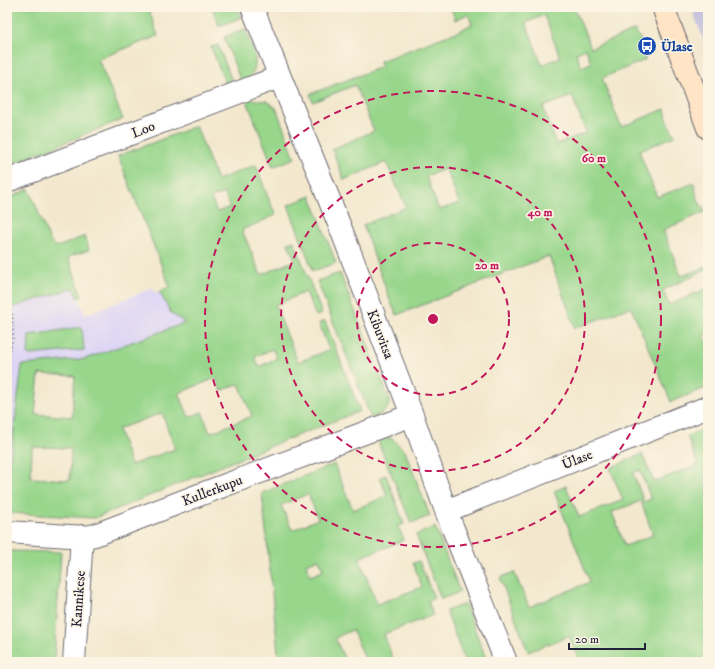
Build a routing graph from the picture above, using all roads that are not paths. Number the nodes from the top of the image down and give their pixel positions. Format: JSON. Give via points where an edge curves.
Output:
{"nodes":[{"id":1,"x":252,"y":7,"type":"edge"},
{"id":2,"x":663,"y":7,"type":"edge"},
{"id":3,"x":279,"y":77,"type":"junction"},
{"id":4,"x":708,"y":128,"type":"edge"},
{"id":5,"x":7,"y":181,"type":"edge"},
{"id":6,"x":708,"y":407,"type":"edge"},
{"id":7,"x":412,"y":416,"type":"junction"},
{"id":8,"x":446,"y":511,"type":"junction"},
{"id":9,"x":7,"y":532,"type":"edge"},
{"id":10,"x":82,"y":536,"type":"junction"},
{"id":11,"x":74,"y":662,"type":"edge"},
{"id":12,"x":506,"y":662,"type":"edge"}],
"edges":[{"from":1,"to":3,"type":"street","name":"Kibuvitsa"},
{"from":2,"to":4,"type":"main road"},
{"from":3,"to":5,"type":"street","name":"Loo"},
{"from":3,"to":7,"type":"street","name":"Kibuvitsa"},
{"from":6,"to":8,"type":"street","name":"Ülase"},
{"from":7,"to":8,"type":"street","name":"Kibuvitsa"},
{"from":7,"to":10,"type":"street","name":"Kullerkupu","via":[[198,494],[95,535]]},
{"from":8,"to":12,"type":"street","name":"Kibuvitsa"},
{"from":9,"to":10,"type":"street","name":"Kullerkupu"},
{"from":10,"to":11,"type":"street","name":"Kannikese"}]}
